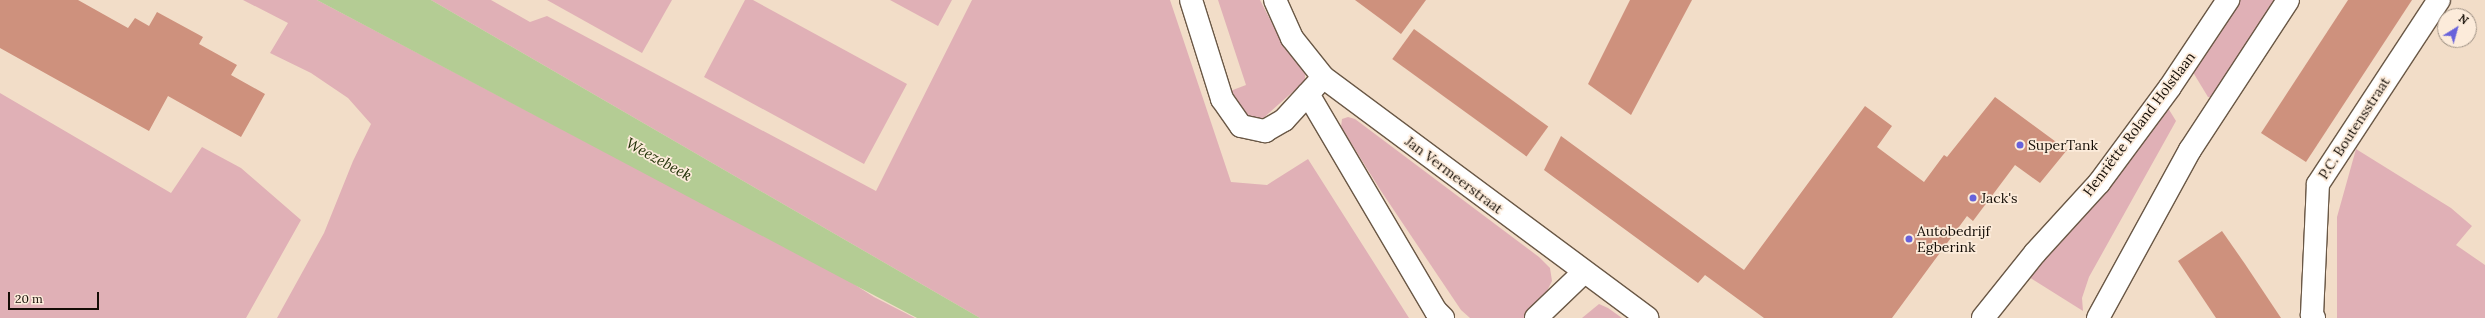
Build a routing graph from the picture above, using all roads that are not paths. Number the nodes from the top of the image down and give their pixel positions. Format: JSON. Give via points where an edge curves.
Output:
{"nodes":[{"id":1,"x":1191,"y":0,"type":"edge"},
{"id":2,"x":1275,"y":0,"type":"edge"},
{"id":3,"x":2228,"y":0,"type":"edge"},
{"id":4,"x":2288,"y":0,"type":"edge"},
{"id":5,"x":2439,"y":0,"type":"edge"},
{"id":6,"x":1323,"y":77,"type":"junction"},
{"id":7,"x":1308,"y":94,"type":"junction"},
{"id":8,"x":1584,"y":272,"type":"junction"},
{"id":9,"x":1547,"y":314,"type":"edge"},
{"id":10,"x":1443,"y":318,"type":"edge"},
{"id":11,"x":1648,"y":318,"type":"edge"},
{"id":12,"x":1983,"y":318,"type":"edge"},
{"id":13,"x":2098,"y":318,"type":"edge"},
{"id":14,"x":2314,"y":318,"type":"edge"}],
"edges":[{"from":1,"to":7,"type":"street","via":[[1222,99],[1241,126],[1265,131],[1284,120]]},
{"from":2,"to":6,"type":"street","name":"Jan Vermeerstraat","via":[[1292,38]]},
{"from":3,"to":12,"type":"street","name":"Henriëtte Roland Holstlaan","via":[[2170,87],[2099,183],[2035,253]]},
{"from":4,"to":13,"type":"street","via":[[2190,150]]},
{"from":5,"to":14,"type":"street","name":"P.C. Boutensstraat","via":[[2318,184],[2312,315]]},
{"from":6,"to":7,"type":"street"},
{"from":6,"to":8,"type":"street","name":"Jan Vermeerstraat"},
{"from":7,"to":10,"type":"street","via":[[1436,311]]},
{"from":8,"to":9,"type":"street"},
{"from":8,"to":11,"type":"street","name":"Jan Vermeerstraat"}]}
